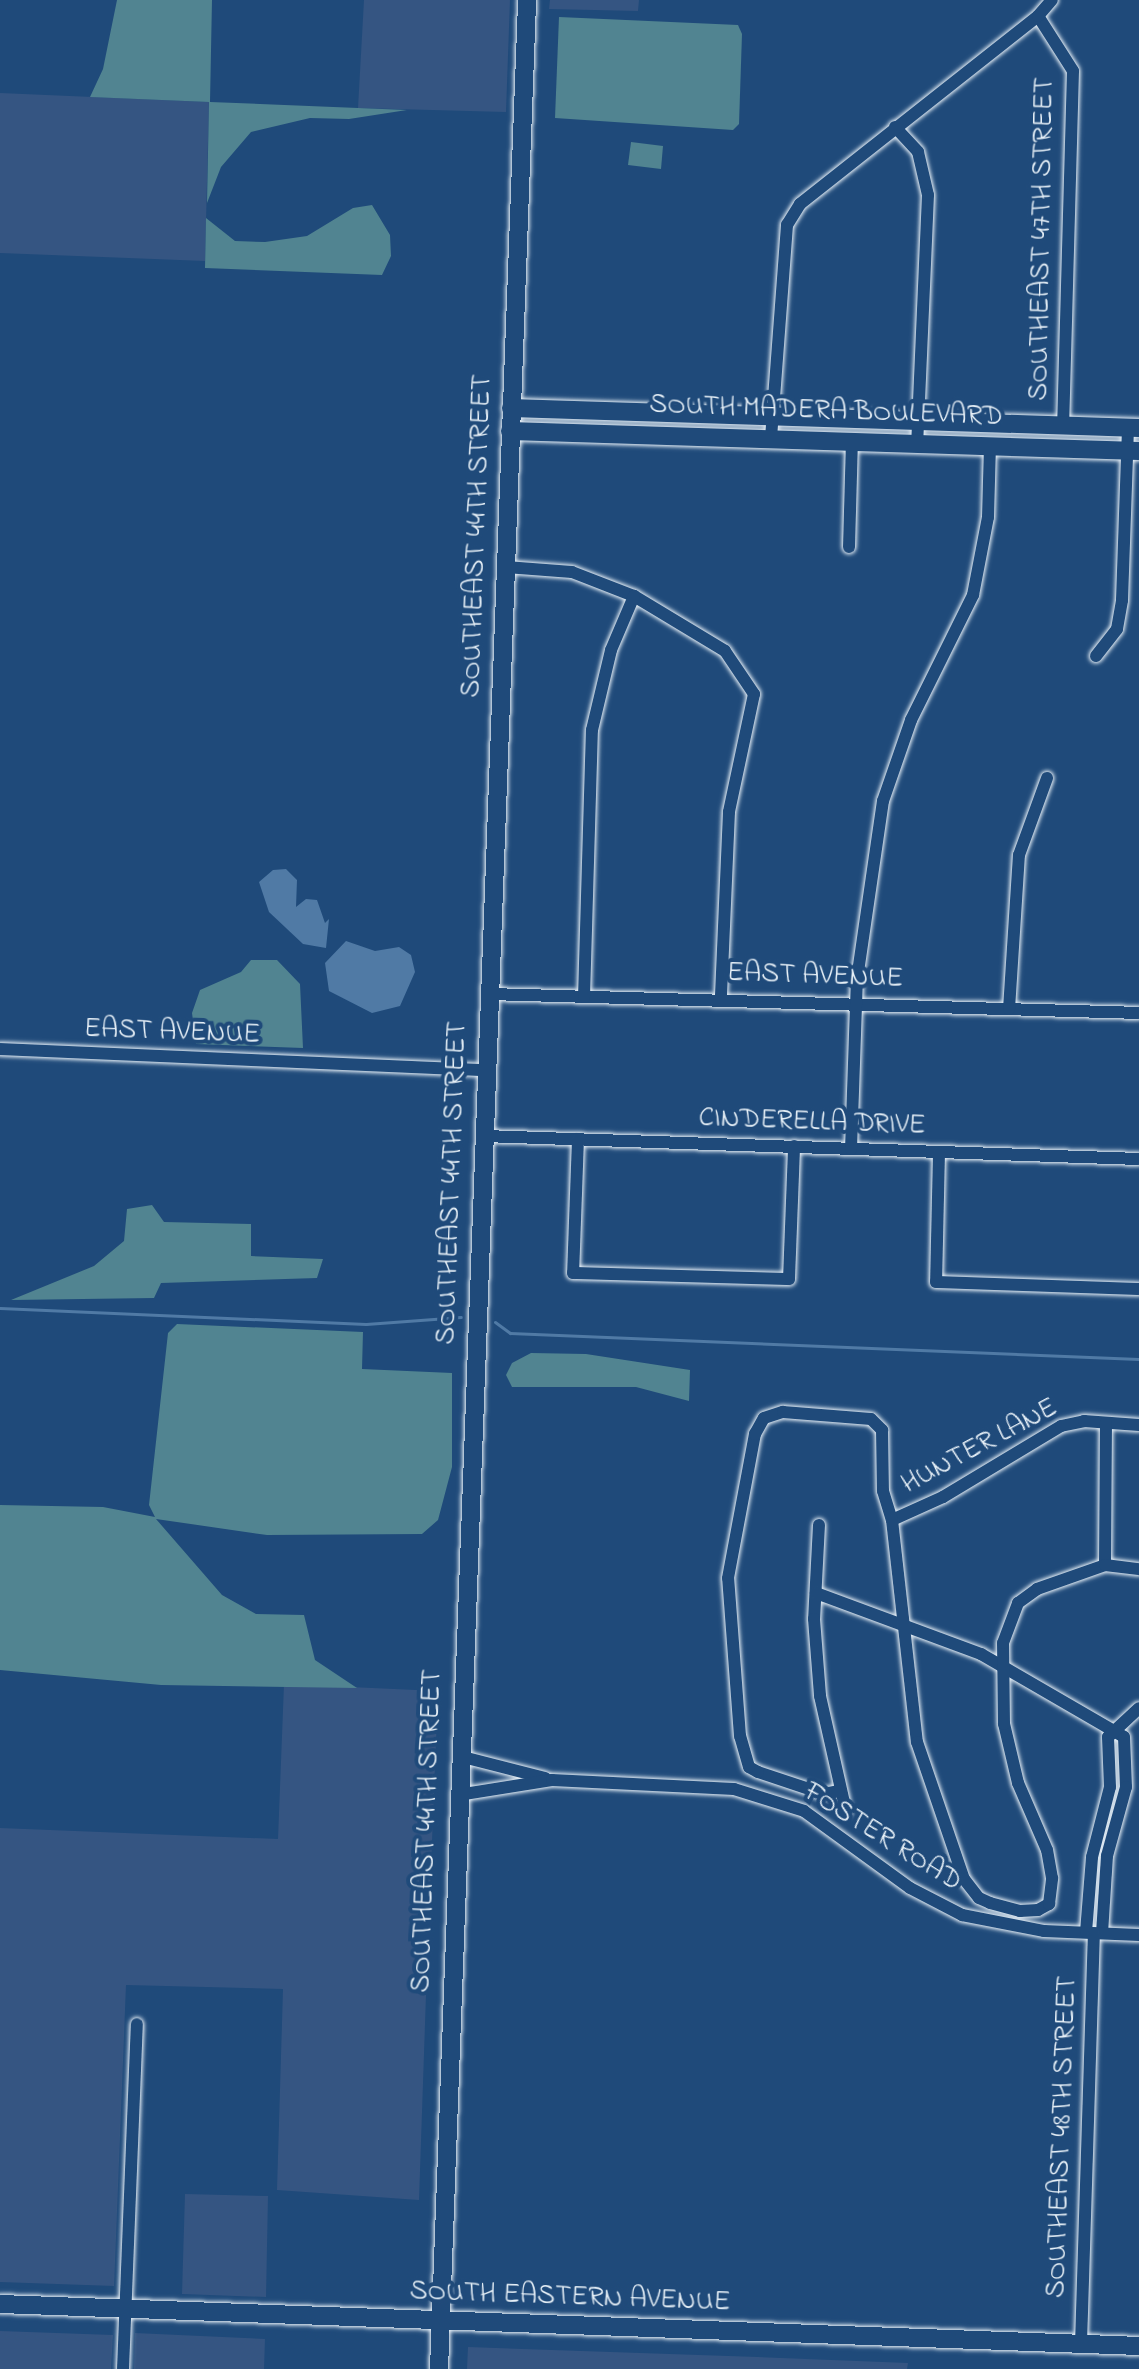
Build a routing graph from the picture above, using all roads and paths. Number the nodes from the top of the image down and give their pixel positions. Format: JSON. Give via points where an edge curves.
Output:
{"nodes":[{"id":1,"x":527,"y":0,"type":"edge"},
{"id":2,"x":1052,"y":0,"type":"edge"},
{"id":3,"x":1038,"y":16,"type":"junction"},
{"id":4,"x":895,"y":127,"type":"junction"},
{"id":5,"x":511,"y":408,"type":"junction"},
{"id":6,"x":774,"y":415,"type":"junction"},
{"id":7,"x":918,"y":421,"type":"junction"},
{"id":8,"x":1063,"y":425,"type":"junction"},
{"id":9,"x":1134,"y":428,"type":"edge"},
{"id":10,"x":510,"y":431,"type":"junction"},
{"id":11,"x":771,"y":438,"type":"junction"},
{"id":12,"x":852,"y":441,"type":"junction"},
{"id":13,"x":917,"y":443,"type":"junction"},
{"id":14,"x":990,"y":446,"type":"junction"},
{"id":15,"x":1133,"y":451,"type":"edge"},
{"id":16,"x":849,"y":547,"type":"dead end"},
{"id":17,"x":506,"y":567,"type":"junction"},
{"id":18,"x":634,"y":596,"type":"junction"},
{"id":19,"x":1096,"y":656,"type":"dead end"},
{"id":20,"x":1047,"y":778,"type":"dead end"},
{"id":21,"x":489,"y":994,"type":"junction"},
{"id":22,"x":584,"y":997,"type":"junction"},
{"id":23,"x":721,"y":997,"type":"junction"},
{"id":24,"x":856,"y":1003,"type":"junction"},
{"id":25,"x":1009,"y":1009,"type":"junction"},
{"id":26,"x":1139,"y":1013,"type":"edge"},
{"id":27,"x":0,"y":1049,"type":"edge"},
{"id":28,"x":486,"y":1070,"type":"junction"},
{"id":29,"x":484,"y":1136,"type":"junction"},
{"id":30,"x":578,"y":1139,"type":"junction"},
{"id":31,"x":794,"y":1146,"type":"junction"},
{"id":32,"x":851,"y":1149,"type":"junction"},
{"id":33,"x":939,"y":1153,"type":"junction"},
{"id":34,"x":1139,"y":1159,"type":"edge"},
{"id":35,"x":1139,"y":1289,"type":"edge"},
{"id":36,"x":1106,"y":1423,"type":"junction"},
{"id":37,"x":1139,"y":1425,"type":"edge"},
{"id":38,"x":892,"y":1520,"type":"junction"},
{"id":39,"x":819,"y":1525,"type":"dead end"},
{"id":40,"x":1105,"y":1565,"type":"junction"},
{"id":41,"x":1139,"y":1569,"type":"edge"},
{"id":42,"x":816,"y":1593,"type":"junction"},
{"id":43,"x":900,"y":1622,"type":"junction"},
{"id":44,"x":1001,"y":1667,"type":"junction"},
{"id":45,"x":1139,"y":1708,"type":"edge"},
{"id":46,"x":1115,"y":1730,"type":"junction"},
{"id":47,"x":459,"y":1756,"type":"junction"},
{"id":48,"x":552,"y":1780,"type":"junction"},
{"id":49,"x":839,"y":1791,"type":"junction"},
{"id":50,"x":458,"y":1795,"type":"junction"},
{"id":51,"x":846,"y":1811,"type":"dead end"},
{"id":52,"x":1094,"y":1932,"type":"junction"},
{"id":53,"x":1139,"y":1935,"type":"edge"},
{"id":54,"x":137,"y":2024,"type":"dead end"},
{"id":55,"x":0,"y":2304,"type":"edge"},
{"id":56,"x":126,"y":2309,"type":"junction"},
{"id":57,"x":441,"y":2321,"type":"junction"},
{"id":58,"x":1081,"y":2344,"type":"junction"},
{"id":59,"x":1139,"y":2346,"type":"edge"},
{"id":60,"x":123,"y":2369,"type":"edge"},
{"id":61,"x":439,"y":2369,"type":"edge"}],
"edges":[{"from":1,"to":5,"type":"main road","name":"SOUTHEAST 44TH STREET"},
{"from":2,"to":3,"type":"street"},
{"from":3,"to":4,"type":"street"},
{"from":3,"to":8,"type":"street","name":"SOUTHEAST 47TH STREET","via":[[1073,71]]},
{"from":4,"to":6,"type":"street","via":[[813,190],[787,225]]},
{"from":4,"to":7,"type":"street","via":[[918,152],[928,195]]},
{"from":5,"to":6,"type":"main road","name":"SOUTH MADERA BOULEVARD"},
{"from":5,"to":10,"type":"main road","name":"SOUTHEAST 44TH STREET"},
{"from":6,"to":7,"type":"main road","name":"SOUTH MADERA BOULEVARD"},
{"from":6,"to":11,"type":"street"},
{"from":7,"to":8,"type":"main road","name":"SOUTH MADERA BOULEVARD"},
{"from":7,"to":13,"type":"street"},
{"from":8,"to":9,"type":"main road","name":"SOUTH MADERA BOULEVARD"},
{"from":9,"to":15,"type":"street"},
{"from":10,"to":11,"type":"main road","name":"SOUTH MADERA BOULEVARD"},
{"from":10,"to":17,"type":"main road","name":"SOUTHEAST 44TH STREET"},
{"from":11,"to":12,"type":"main road","name":"SOUTH MADERA BOULEVARD"},
{"from":12,"to":13,"type":"main road","name":"SOUTH MADERA BOULEVARD"},
{"from":12,"to":16,"type":"street"},
{"from":13,"to":14,"type":"main road","name":"SOUTH MADERA BOULEVARD"},
{"from":14,"to":15,"type":"main road","name":"SOUTH MADERA BOULEVARD"},
{"from":14,"to":24,"type":"street","via":[[988,517],[973,595],[911,720],[883,801]]},
{"from":15,"to":19,"type":"street","via":[[1117,629]]},
{"from":17,"to":18,"type":"street","via":[[572,572]]},
{"from":17,"to":21,"type":"main road","name":"SOUTHEAST 44TH STREET"},
{"from":18,"to":22,"type":"street","via":[[611,650],[592,730]]},
{"from":18,"to":23,"type":"street","via":[[725,651],[754,694],[729,812]]},
{"from":20,"to":25,"type":"street","via":[[1019,855]]},
{"from":21,"to":22,"type":"street","name":"EAST AVENUE"},
{"from":21,"to":28,"type":"main road","name":"SOUTHEAST 44TH STREET"},
{"from":22,"to":23,"type":"street","name":"EAST AVENUE"},
{"from":23,"to":24,"type":"street","name":"EAST AVENUE"},
{"from":24,"to":25,"type":"street","name":"EAST AVENUE"},
{"from":24,"to":32,"type":"street"},
{"from":25,"to":26,"type":"street","name":"EAST AVENUE"},
{"from":27,"to":28,"type":"street","name":"EAST AVENUE"},
{"from":28,"to":29,"type":"main road","name":"SOUTHEAST 44TH STREET"},
{"from":29,"to":30,"type":"street","name":"CINDERELLA DRIVE"},
{"from":29,"to":47,"type":"main road","name":"SOUTHEAST 44TH STREET"},
{"from":30,"to":31,"type":"street","name":"CINDERELLA DRIVE"},
{"from":30,"to":31,"type":"street","via":[[573,1273],[789,1279]]},
{"from":31,"to":32,"type":"street","name":"CINDERELLA DRIVE"},
{"from":32,"to":33,"type":"street","name":"CINDERELLA DRIVE"},
{"from":33,"to":34,"type":"street","name":"CINDERELLA DRIVE"},
{"from":33,"to":35,"type":"street","via":[[936,1282]]},
{"from":36,"to":37,"type":"street","name":"HUNTER LANE"},
{"from":36,"to":38,"type":"street","name":"HUNTER LANE","via":[[1061,1426],[943,1497]]},
{"from":36,"to":40,"type":"street"},
{"from":38,"to":43,"type":"street"},
{"from":38,"to":49,"type":"street","via":[[883,1491],[880,1424],[783,1412],[764,1418],[755,1434],[728,1578],[729,1638],[743,1753],[758,1772],[824,1794]]},
{"from":39,"to":42,"type":"street"},
{"from":40,"to":41,"type":"street"},
{"from":40,"to":44,"type":"street","via":[[1037,1589],[1018,1603],[1003,1643]]},
{"from":42,"to":43,"type":"street"},
{"from":42,"to":49,"type":"street","via":[[820,1696]]},
{"from":43,"to":44,"type":"street"},
{"from":43,"to":44,"type":"street","via":[[917,1742],[964,1879],[979,1898],[1029,1911],[1049,1904],[1052,1866],[1009,1754]]},
{"from":44,"to":46,"type":"street"},
{"from":45,"to":46,"type":"street"},
{"from":46,"to":52,"type":"street","name":"SOUTHEAST 48TH STREET","via":[[1108,1737],[1110,1787],[1092,1857]]},
{"from":47,"to":48,"type":"street","name":"FOSTER ROAD"},
{"from":47,"to":50,"type":"main road","name":"SOUTHEAST 44TH STREET"},
{"from":48,"to":50,"type":"street","name":"FOSTER ROAD"},
{"from":48,"to":52,"type":"street","name":"FOSTER ROAD","via":[[734,1789],[804,1811],[910,1888],[962,1915],[1044,1931]]},
{"from":49,"to":51,"type":"street"},
{"from":50,"to":57,"type":"main road","name":"SOUTHEAST 44TH STREET"},
{"from":52,"to":53,"type":"street","name":"FOSTER ROAD"},
{"from":52,"to":58,"type":"street","name":"SOUTHEAST 48TH STREET"},
{"from":54,"to":56,"type":"street"},
{"from":55,"to":56,"type":"main road","name":"SOUTH EASTERN AVENUE"},
{"from":56,"to":57,"type":"main road","name":"SOUTH EASTERN AVENUE"},
{"from":56,"to":60,"type":"street"},
{"from":57,"to":58,"type":"main road","name":"SOUTH EASTERN AVENUE"},
{"from":57,"to":61,"type":"main road","name":"SOUTHEAST 44TH STREET"},
{"from":58,"to":59,"type":"main road","name":"SOUTH EASTERN AVENUE"}]}
